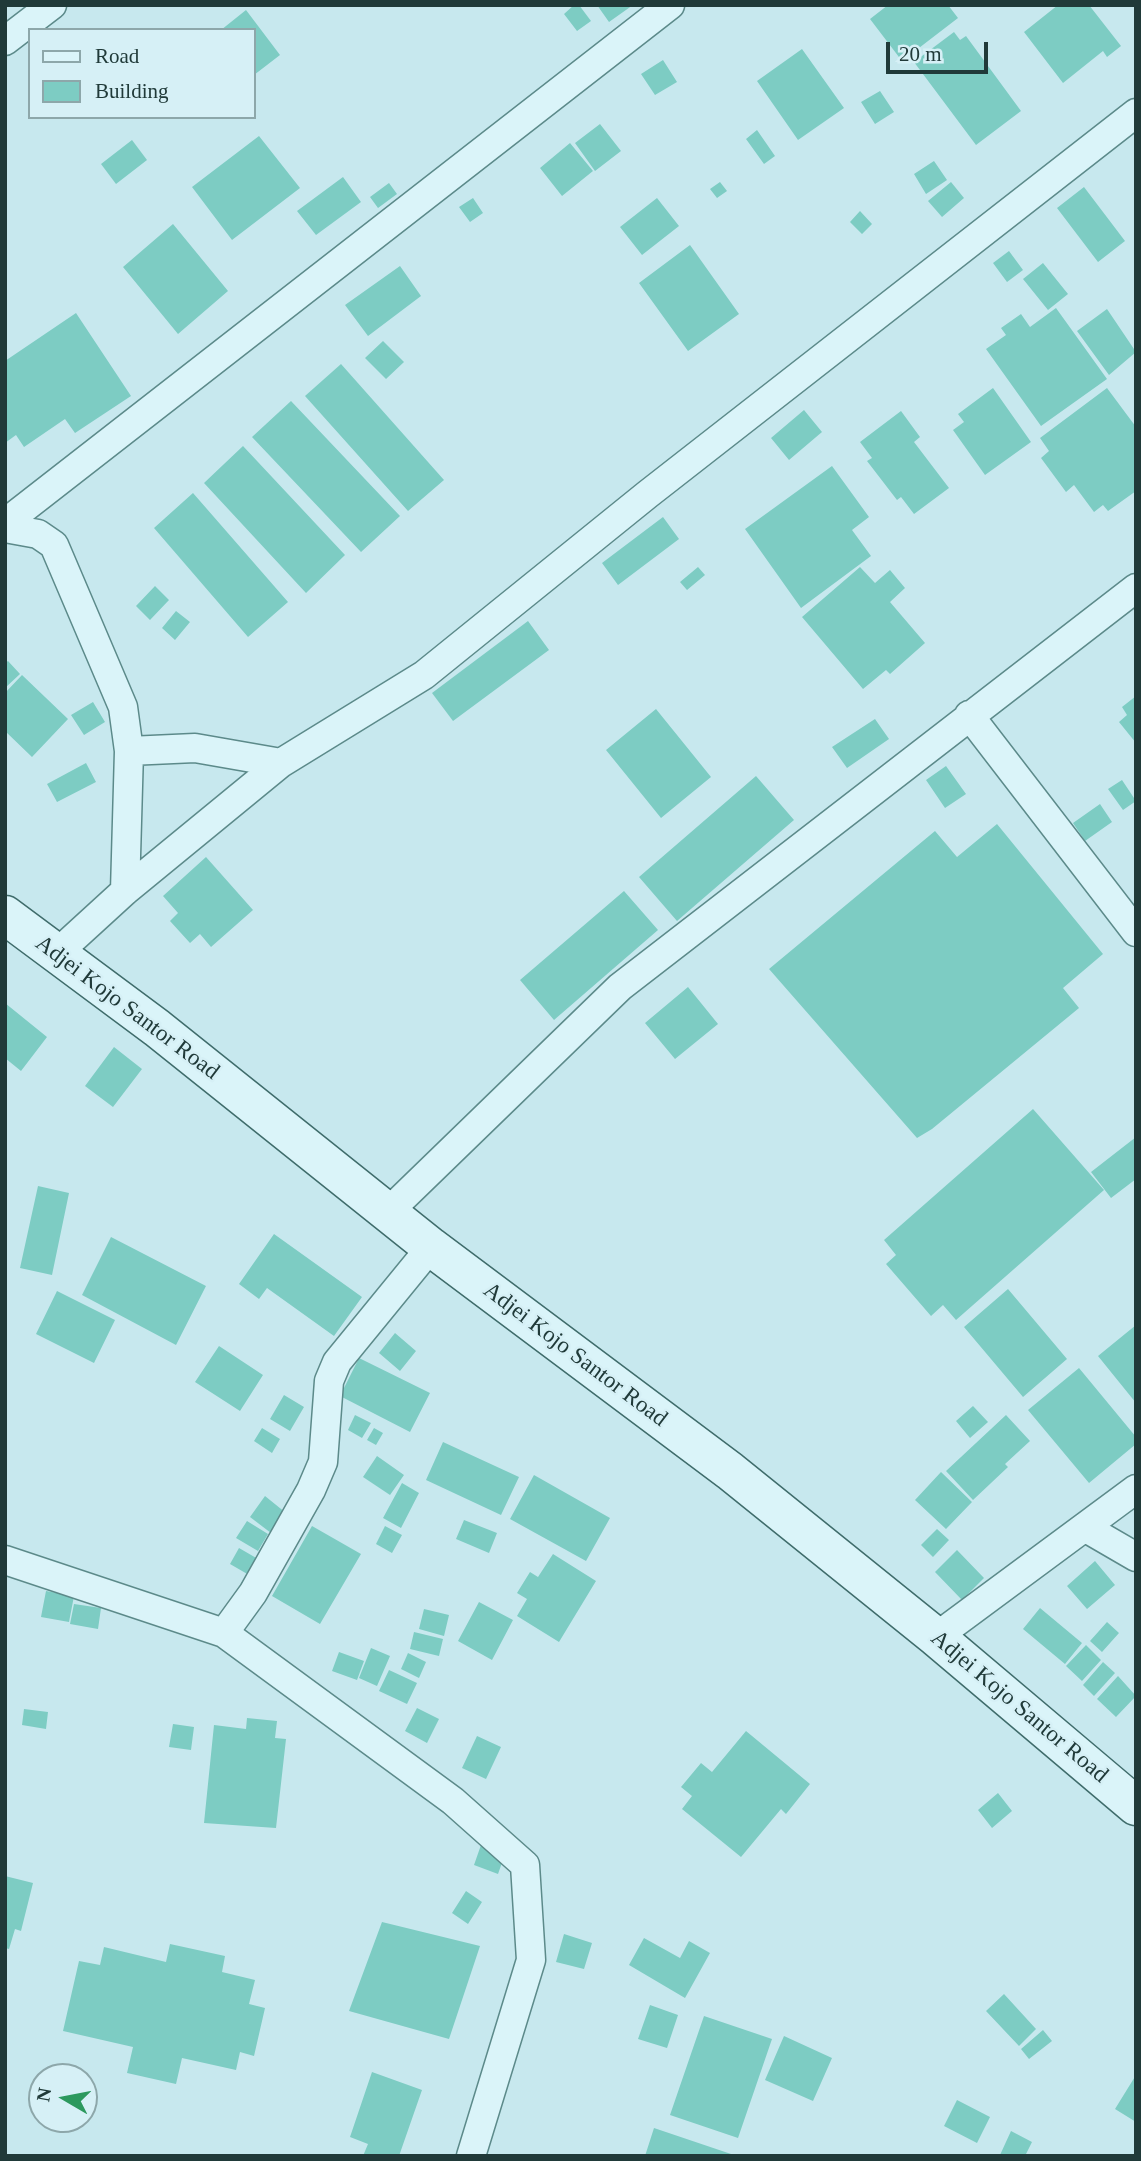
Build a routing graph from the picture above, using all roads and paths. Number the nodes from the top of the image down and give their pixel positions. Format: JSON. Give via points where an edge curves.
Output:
{"nodes":[{"id":1,"x":52,"y":5,"type":"edge"},
{"id":2,"x":670,"y":5,"type":"edge"},
{"id":3,"x":5,"y":41,"type":"edge"},
{"id":4,"x":1136,"y":114,"type":"edge"},
{"id":5,"x":5,"y":526,"type":"edge"},
{"id":6,"x":1136,"y":588,"type":"edge"},
{"id":7,"x":968,"y":715,"type":"junction"},
{"id":8,"x":129,"y":751,"type":"junction"},
{"id":9,"x":281,"y":763,"type":"junction"},
{"id":10,"x":125,"y":891,"type":"junction"},
{"id":11,"x":5,"y":915,"type":"edge"},
{"id":12,"x":1136,"y":932,"type":"edge"},
{"id":13,"x":55,"y":955,"type":"junction"},
{"id":14,"x":388,"y":1213,"type":"junction"},
{"id":15,"x":431,"y":1247,"type":"junction"},
{"id":16,"x":1136,"y":1489,"type":"edge"},
{"id":17,"x":1086,"y":1528,"type":"junction"},
{"id":18,"x":1136,"y":1557,"type":"edge"},
{"id":19,"x":5,"y":1560,"type":"edge"},
{"id":20,"x":224,"y":1633,"type":"junction"},
{"id":21,"x":936,"y":1637,"type":"junction"},
{"id":22,"x":1136,"y":1806,"type":"edge"},
{"id":23,"x":471,"y":2156,"type":"edge"}],
"edges":[{"from":1,"to":3,"type":"street"},
{"from":2,"to":5,"type":"street"},
{"from":4,"to":9,"type":"street","via":[[691,460],[424,675]]},
{"from":5,"to":8,"type":"street","via":[[38,534],[54,545],[122,707]]},
{"from":6,"to":7,"type":"street"},
{"from":7,"to":12,"type":"street"},
{"from":7,"to":14,"type":"street","via":[[620,987]]},
{"from":8,"to":9,"type":"street","via":[[195,748]]},
{"from":8,"to":10,"type":"street"},
{"from":9,"to":10,"type":"street"},
{"from":10,"to":13,"type":"street"},
{"from":11,"to":13,"type":"street","name":"Adjei Kojo Santor Road"},
{"from":13,"to":14,"type":"street","name":"Adjei Kojo Santor Road","via":[[157,1028]]},
{"from":14,"to":15,"type":"street","name":"Adjei Kojo Santor Road"},
{"from":15,"to":20,"type":"street","via":[[337,1362],[329,1381],[323,1462],[253,1593]]},
{"from":15,"to":21,"type":"street","name":"Adjei Kojo Santor Road","via":[[730,1471]]},
{"from":16,"to":17,"type":"street"},
{"from":17,"to":18,"type":"street"},
{"from":17,"to":21,"type":"street"},
{"from":19,"to":20,"type":"street"},
{"from":20,"to":23,"type":"street","via":[[453,1801],[525,1865],[531,1960]]},
{"from":21,"to":22,"type":"street","name":"Adjei Kojo Santor Road"}]}
